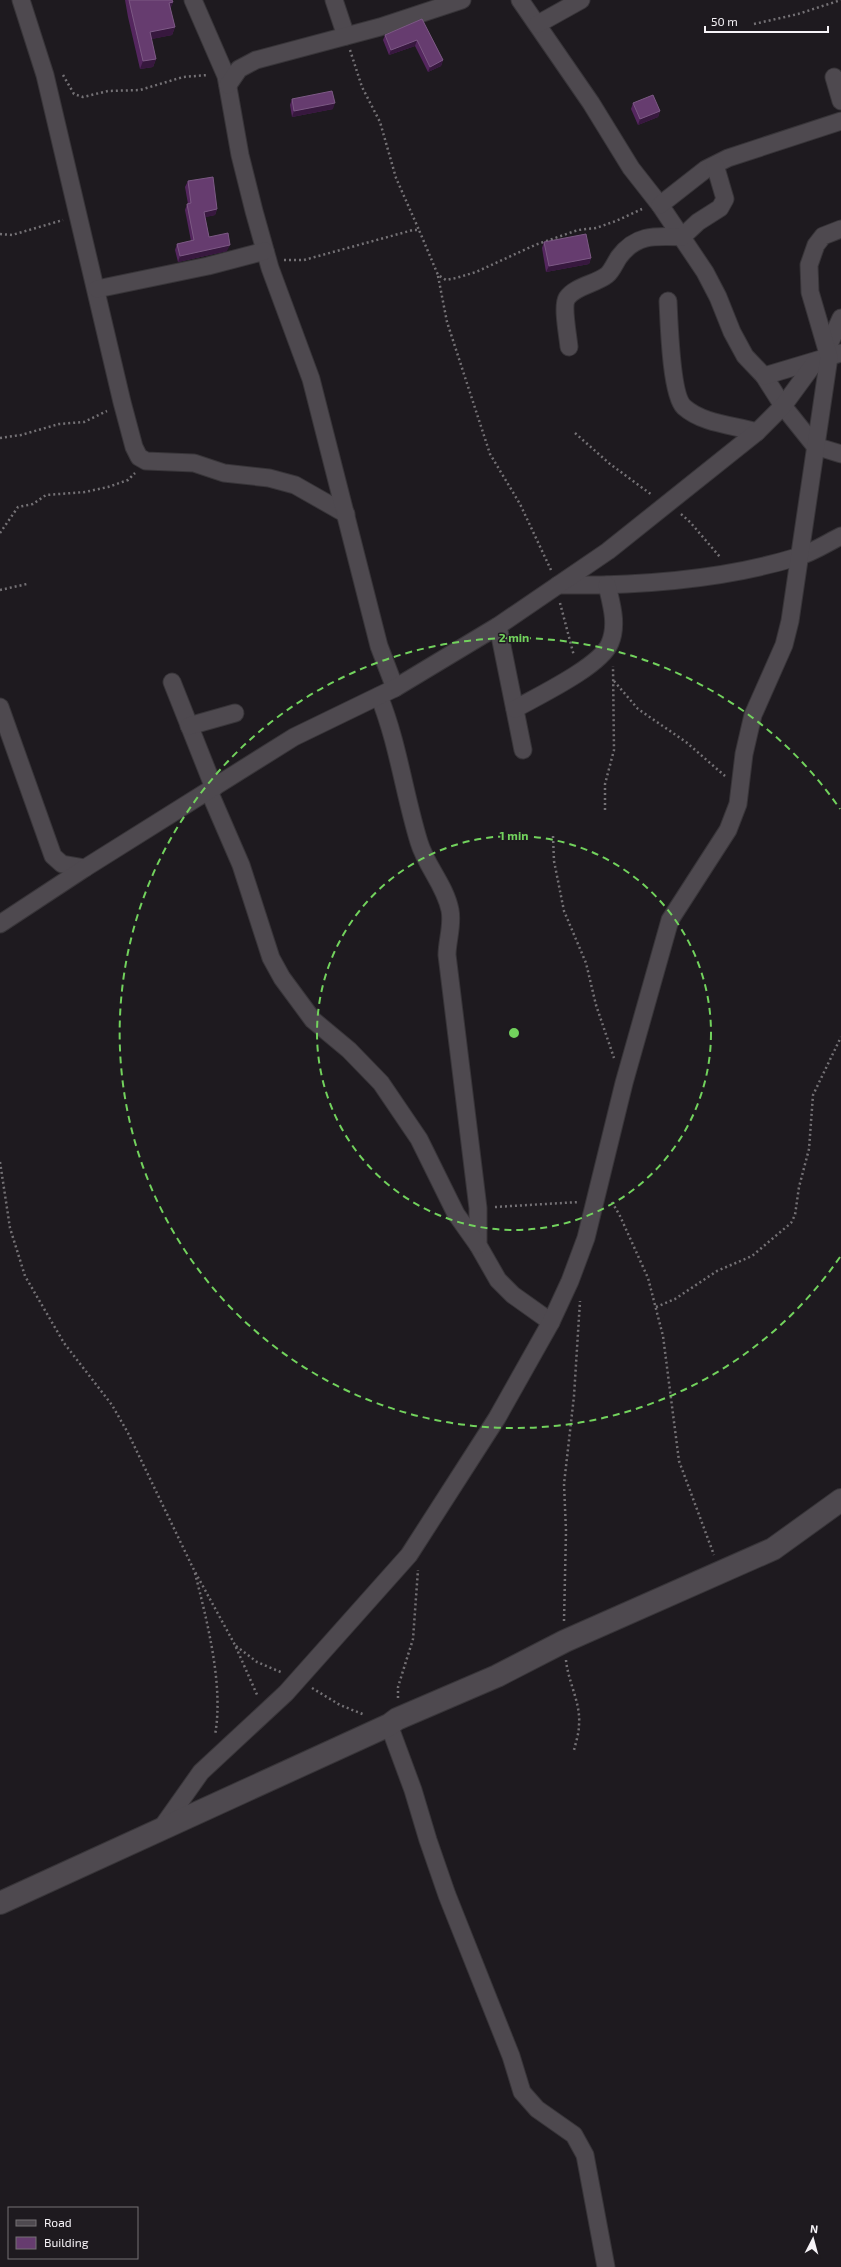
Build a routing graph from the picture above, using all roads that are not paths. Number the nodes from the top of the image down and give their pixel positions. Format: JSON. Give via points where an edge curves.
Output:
{"nodes":[{"id":1,"x":21,"y":0,"type":"edge"},
{"id":2,"x":193,"y":0,"type":"edge"},
{"id":3,"x":334,"y":0,"type":"edge"},
{"id":4,"x":462,"y":0,"type":"edge"},
{"id":5,"x":520,"y":0,"type":"edge"},
{"id":6,"x":581,"y":0,"type":"edge"},
{"id":7,"x":538,"y":24,"type":"junction"},
{"id":8,"x":346,"y":36,"type":"junction"},
{"id":9,"x":834,"y":77,"type":"dead end"},
{"id":10,"x":227,"y":81,"type":"junction"},
{"id":11,"x":841,"y":101,"type":"edge"},
{"id":12,"x":841,"y":121,"type":"edge"},
{"id":13,"x":715,"y":165,"type":"junction"},
{"id":14,"x":658,"y":203,"type":"junction"},
{"id":15,"x":841,"y":228,"type":"edge"},
{"id":16,"x":682,"y":237,"type":"junction"},
{"id":17,"x":266,"y":253,"type":"junction"},
{"id":18,"x":97,"y":289,"type":"junction"},
{"id":19,"x":668,"y":301,"type":"dead end"},
{"id":20,"x":841,"y":318,"type":"edge"},
{"id":21,"x":569,"y":347,"type":"dead end"},
{"id":22,"x":828,"y":355,"type":"edge"},
{"id":23,"x":764,"y":376,"type":"junction"},
{"id":24,"x":783,"y":406,"type":"junction"},
{"id":25,"x":757,"y":432,"type":"junction"},
{"id":26,"x":815,"y":446,"type":"junction"},
{"id":27,"x":841,"y":454,"type":"edge"},
{"id":28,"x":346,"y":514,"type":"junction"},
{"id":29,"x":841,"y":536,"type":"edge"},
{"id":30,"x":798,"y":557,"type":"junction"},
{"id":31,"x":558,"y":585,"type":"junction"},
{"id":32,"x":607,"y":585,"type":"junction"},
{"id":33,"x":498,"y":626,"type":"junction"},
{"id":34,"x":172,"y":682,"type":"dead end"},
{"id":35,"x":395,"y":688,"type":"junction"},
{"id":36,"x":379,"y":696,"type":"junction"},
{"id":37,"x":0,"y":707,"type":"edge"},
{"id":38,"x":515,"y":709,"type":"junction"},
{"id":39,"x":235,"y":712,"type":"dead end"},
{"id":40,"x":189,"y":726,"type":"junction"},
{"id":41,"x":523,"y":750,"type":"dead end"},
{"id":42,"x":212,"y":789,"type":"junction"},
{"id":43,"x":85,"y":868,"type":"junction"},
{"id":44,"x":0,"y":924,"type":"edge"},
{"id":45,"x":478,"y":1245,"type":"junction"},
{"id":46,"x":551,"y":1322,"type":"junction"},
{"id":47,"x":841,"y":1500,"type":"edge"},
{"id":48,"x":393,"y":1722,"type":"junction"},
{"id":49,"x":158,"y":1832,"type":"junction"},
{"id":50,"x":0,"y":1903,"type":"edge"},
{"id":51,"x":606,"y":2267,"type":"edge"}],
"edges":[{"from":1,"to":18,"type":"street","via":[[45,75]]},
{"from":2,"to":10,"type":"street"},
{"from":3,"to":8,"type":"street"},
{"from":4,"to":8,"type":"street"},
{"from":5,"to":7,"type":"street"},
{"from":6,"to":7,"type":"street"},
{"from":7,"to":14,"type":"street","via":[[549,45],[591,103],[631,168]]},
{"from":8,"to":10,"type":"street","via":[[256,60],[238,69]]},
{"from":9,"to":11,"type":"street"},
{"from":10,"to":17,"type":"street","via":[[240,155]]},
{"from":12,"to":13,"type":"street","via":[[739,153]]},
{"from":13,"to":14,"type":"street"},
{"from":13,"to":16,"type":"street","via":[[725,199],[720,208],[698,222]]},
{"from":14,"to":16,"type":"street"},
{"from":15,"to":22,"type":"street","via":[[824,236],[816,245],[809,265],[810,292]]},
{"from":16,"to":21,"type":"street","via":[[659,236],[631,243],[608,274],[570,296],[565,305]]},
{"from":16,"to":23,"type":"street","via":[[705,272],[745,356]]},
{"from":17,"to":18,"type":"street"},
{"from":17,"to":28,"type":"street","via":[[311,379]]},
{"from":18,"to":28,"type":"street","via":[[122,402],[139,457],[146,461],[194,463],[224,473],[269,478],[295,485]]},
{"from":19,"to":25,"type":"street","via":[[674,375],[682,405],[712,421]]},
{"from":20,"to":22,"type":"street"},
{"from":22,"to":23,"type":"street"},
{"from":22,"to":24,"type":"street"},
{"from":22,"to":26,"type":"street"},
{"from":23,"to":24,"type":"street"},
{"from":24,"to":25,"type":"street"},
{"from":24,"to":26,"type":"street"},
{"from":25,"to":31,"type":"street","via":[[608,551]]},
{"from":26,"to":27,"type":"street"},
{"from":26,"to":30,"type":"street"},
{"from":28,"to":35,"type":"street","via":[[379,646]]},
{"from":29,"to":30,"type":"street"},
{"from":30,"to":32,"type":"street","via":[[691,578]]},
{"from":30,"to":46,"type":"street","via":[[790,621],[784,645],[753,715],[744,754],[738,804],[728,830],[670,920],[624,1083],[586,1238]]},
{"from":31,"to":32,"type":"street"},
{"from":31,"to":33,"type":"street"},
{"from":32,"to":38,"type":"street","via":[[613,617],[612,639],[606,650],[579,672]]},
{"from":33,"to":35,"type":"street"},
{"from":33,"to":38,"type":"street"},
{"from":34,"to":40,"type":"street"},
{"from":35,"to":36,"type":"street"},
{"from":36,"to":42,"type":"street","via":[[294,737]]},
{"from":36,"to":45,"type":"street","via":[[391,726],[425,860],[442,888],[450,910],[451,922],[446,955],[478,1208]]},
{"from":37,"to":43,"type":"street","via":[[53,856],[62,864]]},
{"from":38,"to":41,"type":"street"},
{"from":39,"to":40,"type":"street"},
{"from":40,"to":42,"type":"street"},
{"from":42,"to":43,"type":"street"},
{"from":42,"to":45,"type":"street","via":[[272,958],[282,978],[313,1020],[349,1050],[381,1083],[419,1139],[456,1214]]},
{"from":43,"to":44,"type":"street"},
{"from":45,"to":46,"type":"street","via":[[498,1280],[513,1295]]},
{"from":46,"to":49,"type":"street","via":[[497,1418],[409,1555],[298,1680],[224,1753],[210,1763]]},
{"from":47,"to":48,"type":"street","via":[[772,1549],[565,1641],[497,1676]]},
{"from":48,"to":49,"type":"street"},
{"from":48,"to":51,"type":"street","via":[[447,1895],[508,2049],[522,2092],[537,2109],[574,2135],[585,2155]]},
{"from":49,"to":50,"type":"street"}]}
